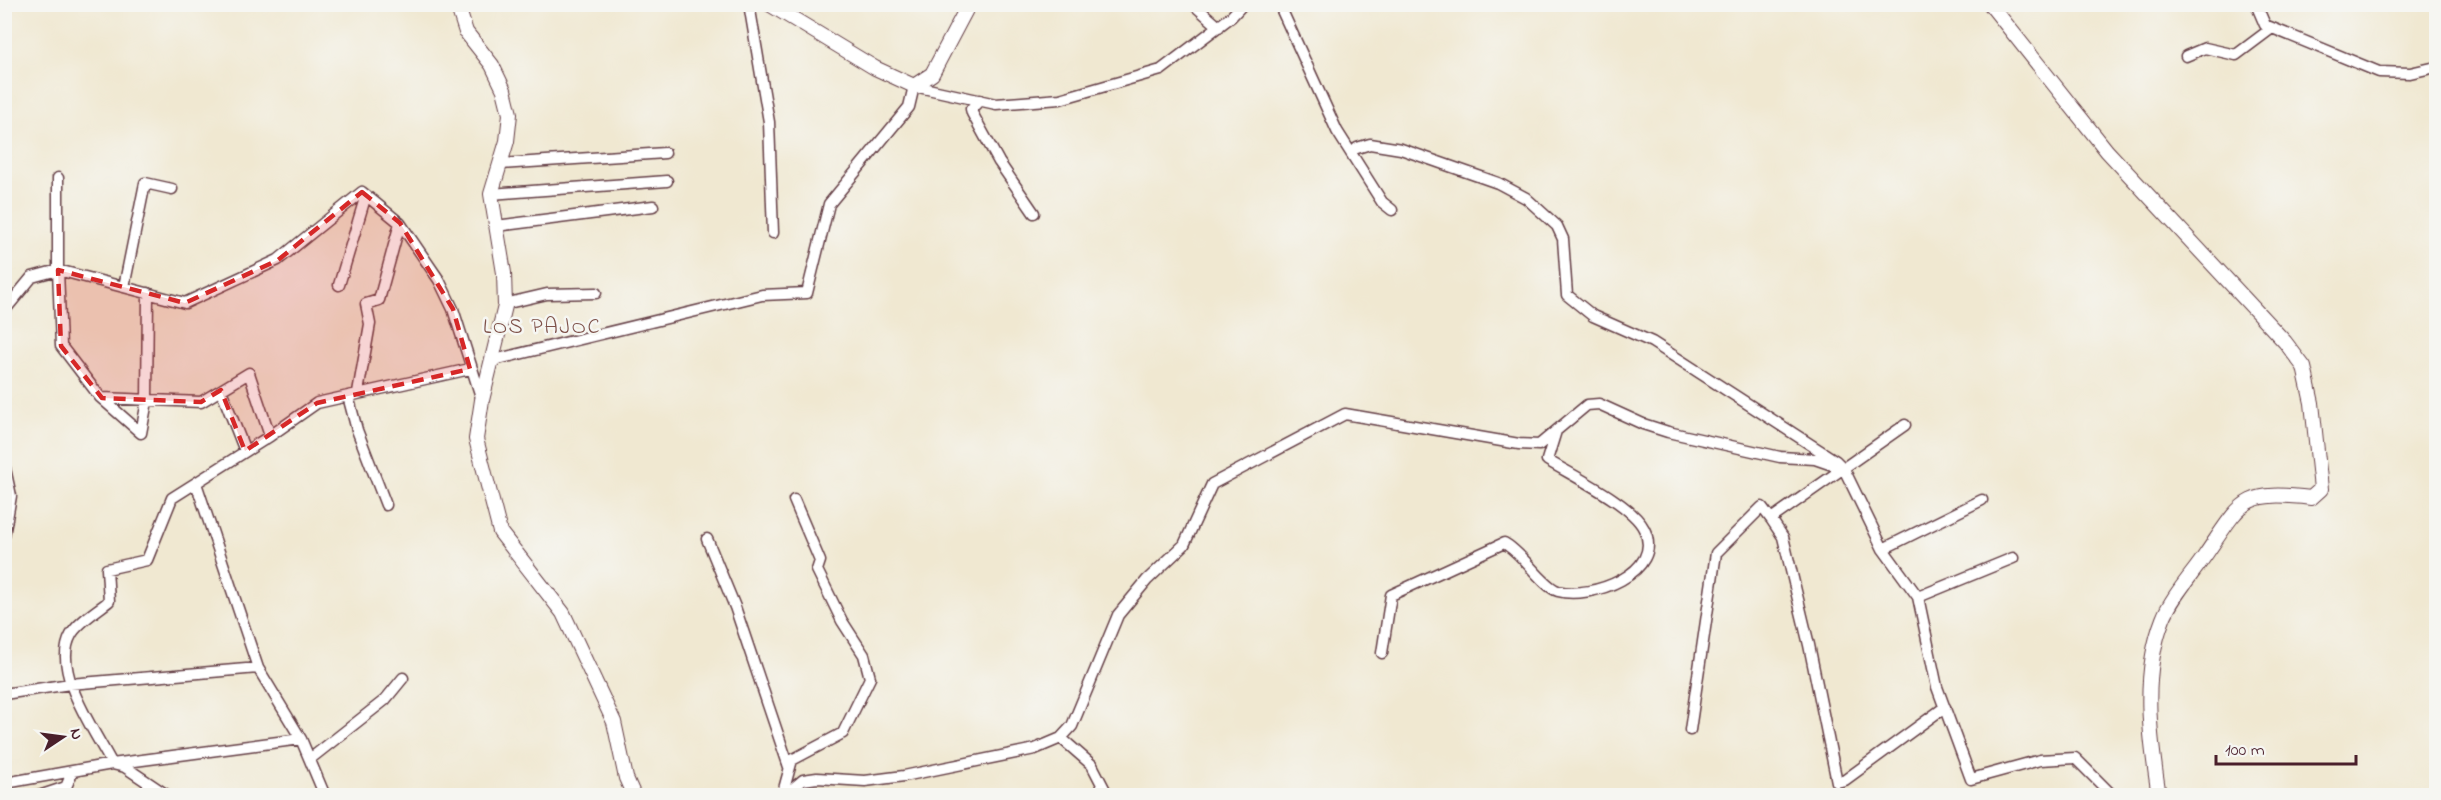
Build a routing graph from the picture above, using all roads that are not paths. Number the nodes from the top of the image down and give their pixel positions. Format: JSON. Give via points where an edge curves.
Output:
{"nodes":[{"id":1,"x":457,"y":4,"type":"edge"},
{"id":2,"x":749,"y":4,"type":"edge"},
{"id":3,"x":769,"y":4,"type":"edge"},
{"id":4,"x":969,"y":4,"type":"edge"},
{"id":5,"x":1193,"y":4,"type":"edge"},
{"id":6,"x":1243,"y":4,"type":"edge"},
{"id":7,"x":1278,"y":4,"type":"edge"},
{"id":8,"x":1990,"y":4,"type":"edge"},
{"id":9,"x":2256,"y":4,"type":"edge"},
{"id":10,"x":1219,"y":27,"type":"junction"},
{"id":11,"x":2272,"y":28,"type":"junction"},
{"id":12,"x":2186,"y":56,"type":"dead end"},
{"id":13,"x":2436,"y":67,"type":"edge"},
{"id":14,"x":914,"y":86,"type":"junction"},
{"id":15,"x":980,"y":100,"type":"junction"},
{"id":16,"x":1357,"y":148,"type":"dead end"},
{"id":17,"x":666,"y":153,"type":"dead end"},
{"id":18,"x":500,"y":164,"type":"junction"},
{"id":19,"x":58,"y":178,"type":"dead end"},
{"id":20,"x":667,"y":181,"type":"dead end"},
{"id":21,"x":172,"y":189,"type":"dead end"},
{"id":22,"x":491,"y":194,"type":"junction"},
{"id":23,"x":366,"y":195,"type":"junction"},
{"id":24,"x":653,"y":206,"type":"dead end"},
{"id":25,"x":1392,"y":210,"type":"dead end"},
{"id":26,"x":1034,"y":213,"type":"dead end"},
{"id":27,"x":400,"y":223,"type":"junction"},
{"id":28,"x":496,"y":226,"type":"junction"},
{"id":29,"x":773,"y":233,"type":"dead end"},
{"id":30,"x":58,"y":270,"type":"junction"},
{"id":31,"x":339,"y":285,"type":"dead end"},
{"id":32,"x":124,"y":287,"type":"junction"},
{"id":33,"x":148,"y":293,"type":"junction"},
{"id":34,"x":596,"y":293,"type":"dead end"},
{"id":35,"x":504,"y":304,"type":"junction"},
{"id":36,"x":4,"y":311,"type":"edge"},
{"id":37,"x":494,"y":360,"type":"junction"},
{"id":38,"x":470,"y":369,"type":"junction"},
{"id":39,"x":221,"y":390,"type":"junction"},
{"id":40,"x":353,"y":394,"type":"junction"},
{"id":41,"x":102,"y":398,"type":"junction"},
{"id":42,"x":482,"y":400,"type":"junction"},
{"id":43,"x":147,"y":401,"type":"junction"},
{"id":44,"x":1905,"y":425,"type":"dead end"},
{"id":45,"x":1556,"y":431,"type":"junction"},
{"id":46,"x":270,"y":436,"type":"junction"},
{"id":47,"x":245,"y":451,"type":"junction"},
{"id":48,"x":4,"y":464,"type":"edge"},
{"id":49,"x":1844,"y":469,"type":"junction"},
{"id":50,"x":196,"y":483,"type":"junction"},
{"id":51,"x":794,"y":500,"type":"dead end"},
{"id":52,"x":1982,"y":500,"type":"dead end"},
{"id":53,"x":386,"y":504,"type":"dead end"},
{"id":54,"x":1771,"y":519,"type":"junction"},
{"id":55,"x":4,"y":536,"type":"edge"},
{"id":56,"x":707,"y":538,"type":"dead end"},
{"id":57,"x":1883,"y":549,"type":"junction"},
{"id":58,"x":2013,"y":558,"type":"dead end"},
{"id":59,"x":1918,"y":597,"type":"junction"},
{"id":60,"x":1382,"y":653,"type":"dead end"},
{"id":61,"x":258,"y":668,"type":"junction"},
{"id":62,"x":402,"y":678,"type":"dead end"},
{"id":63,"x":70,"y":684,"type":"junction"},
{"id":64,"x":4,"y":694,"type":"edge"},
{"id":65,"x":1945,"y":707,"type":"junction"},
{"id":66,"x":1690,"y":730,"type":"dead end"},
{"id":67,"x":1061,"y":738,"type":"junction"},
{"id":68,"x":301,"y":739,"type":"junction"},
{"id":69,"x":310,"y":759,"type":"junction"},
{"id":70,"x":112,"y":764,"type":"junction"},
{"id":71,"x":789,"y":767,"type":"junction"},
{"id":72,"x":72,"y":773,"type":"junction"},
{"id":73,"x":11,"y":782,"type":"dead end"},
{"id":74,"x":39,"y":795,"type":"edge"},
{"id":75,"x":168,"y":795,"type":"edge"},
{"id":76,"x":325,"y":795,"type":"edge"},
{"id":77,"x":634,"y":795,"type":"edge"},
{"id":78,"x":783,"y":795,"type":"edge"},
{"id":79,"x":1108,"y":795,"type":"edge"},
{"id":80,"x":2114,"y":795,"type":"edge"},
{"id":81,"x":2159,"y":795,"type":"edge"}],
"edges":[{"from":1,"to":18,"type":"street","via":[[466,32],[492,65],[504,90],[510,114]]},
{"from":2,"to":29,"type":"street","via":[[769,122]]},
{"from":3,"to":14,"type":"street","via":[[875,68]]},
{"from":4,"to":14,"type":"street","via":[[932,74]]},
{"from":5,"to":10,"type":"street"},
{"from":6,"to":10,"type":"street"},
{"from":7,"to":25,"type":"street","via":[[1337,131],[1382,202]]},
{"from":8,"to":81,"type":"street","via":[[2107,151],[2285,342],[2304,368],[2312,404],[2321,489],[2311,498],[2272,493],[2254,498],[2234,512],[2164,617],[2154,651],[2149,729]]},
{"from":9,"to":11,"type":"street","via":[[2265,25]]},
{"from":10,"to":15,"type":"street","via":[[1161,70],[1060,99],[996,104]]},
{"from":11,"to":12,"type":"street","via":[[2236,55],[2205,48]]},
{"from":11,"to":13,"type":"street","via":[[2379,72],[2410,73]]},
{"from":14,"to":15,"type":"street"},
{"from":14,"to":37,"type":"street","via":[[909,107],[829,204],[807,293],[762,295]]},
{"from":15,"to":26,"type":"street","via":[[972,113]]},
{"from":16,"to":49,"type":"street","via":[[1370,144],[1401,150],[1498,183],[1526,198],[1557,225],[1563,238],[1567,295],[1593,316],[1660,347]]},
{"from":17,"to":18,"type":"street"},
{"from":18,"to":22,"type":"street"},
{"from":19,"to":30,"type":"street"},
{"from":20,"to":22,"type":"street"},
{"from":21,"to":32,"type":"street","via":[[145,183]]},
{"from":22,"to":28,"type":"street"},
{"from":23,"to":27,"type":"street"},
{"from":23,"to":31,"type":"street"},
{"from":23,"to":33,"type":"street","via":[[362,192],[278,260],[185,303]]},
{"from":24,"to":28,"type":"street"},
{"from":27,"to":38,"type":"street","via":[[439,280],[453,309]]},
{"from":27,"to":40,"type":"street","via":[[379,300],[366,304],[370,324]]},
{"from":28,"to":35,"type":"street","via":[[504,273]]},
{"from":30,"to":32,"type":"street"},
{"from":30,"to":36,"type":"street","via":[[32,277]]},
{"from":30,"to":41,"type":"street","via":[[61,346]]},
{"from":32,"to":33,"type":"street"},
{"from":33,"to":43,"type":"street"},
{"from":34,"to":35,"type":"street","via":[[547,294]]},
{"from":35,"to":37,"type":"street"},
{"from":37,"to":42,"type":"street"},
{"from":38,"to":40,"type":"street"},
{"from":38,"to":42,"type":"street"},
{"from":39,"to":43,"type":"street","via":[[201,402]]},
{"from":39,"to":46,"type":"street","via":[[249,373]]},
{"from":39,"to":47,"type":"street"},
{"from":40,"to":46,"type":"street","via":[[317,403]]},
{"from":40,"to":53,"type":"street","via":[[357,430]]},
{"from":41,"to":43,"type":"street"},
{"from":41,"to":43,"type":"street","via":[[141,433]]},
{"from":42,"to":77,"type":"street","via":[[476,439],[500,532],[563,613],[614,722],[626,778]]},
{"from":44,"to":49,"type":"street"},
{"from":45,"to":49,"type":"street","via":[[1587,405],[1599,404],[1668,432],[1780,457],[1815,459]]},
{"from":45,"to":60,"type":"street","via":[[1547,460],[1617,502],[1644,528],[1649,549],[1638,571],[1578,595],[1556,590],[1515,548],[1503,543],[1391,595]]},
{"from":45,"to":67,"type":"street","via":[[1539,445],[1519,444],[1345,414],[1212,483],[1184,545],[1146,580],[1118,615],[1072,726]]},
{"from":46,"to":47,"type":"street"},
{"from":47,"to":50,"type":"street"},
{"from":48,"to":55,"type":"street","via":[[11,496]]},
{"from":49,"to":54,"type":"street"},
{"from":49,"to":57,"type":"street"},
{"from":50,"to":61,"type":"street"},
{"from":50,"to":63,"type":"street","via":[[172,498],[147,560],[107,568],[109,601],[71,634],[65,653]]},
{"from":51,"to":71,"type":"street","via":[[820,561],[817,570],[864,655],[870,678],[843,732],[792,760]]},
{"from":52,"to":57,"type":"street"},
{"from":54,"to":65,"type":"street","via":[[1783,537],[1837,782]]},
{"from":54,"to":66,"type":"street","via":[[1762,507],[1716,553]]},
{"from":56,"to":71,"type":"street","via":[[746,636]]},
{"from":57,"to":59,"type":"street"},
{"from":58,"to":59,"type":"street"},
{"from":59,"to":65,"type":"street","via":[[1937,687]]},
{"from":61,"to":63,"type":"street"},
{"from":61,"to":68,"type":"street"},
{"from":62,"to":69,"type":"street","via":[[385,700]]},
{"from":63,"to":64,"type":"street"},
{"from":63,"to":70,"type":"street"},
{"from":65,"to":80,"type":"street","via":[[1971,779],[2040,760],[2075,758]]},
{"from":67,"to":78,"type":"street","via":[[1035,748],[904,776],[865,781],[803,780]]},
{"from":67,"to":79,"type":"street","via":[[1092,765]]},
{"from":68,"to":69,"type":"street"},
{"from":68,"to":70,"type":"street"},
{"from":69,"to":76,"type":"street"},
{"from":70,"to":72,"type":"street"},
{"from":70,"to":75,"type":"street","via":[[125,767]]},
{"from":71,"to":78,"type":"street"},
{"from":72,"to":73,"type":"street"},
{"from":72,"to":74,"type":"street","via":[[66,787]]}]}
